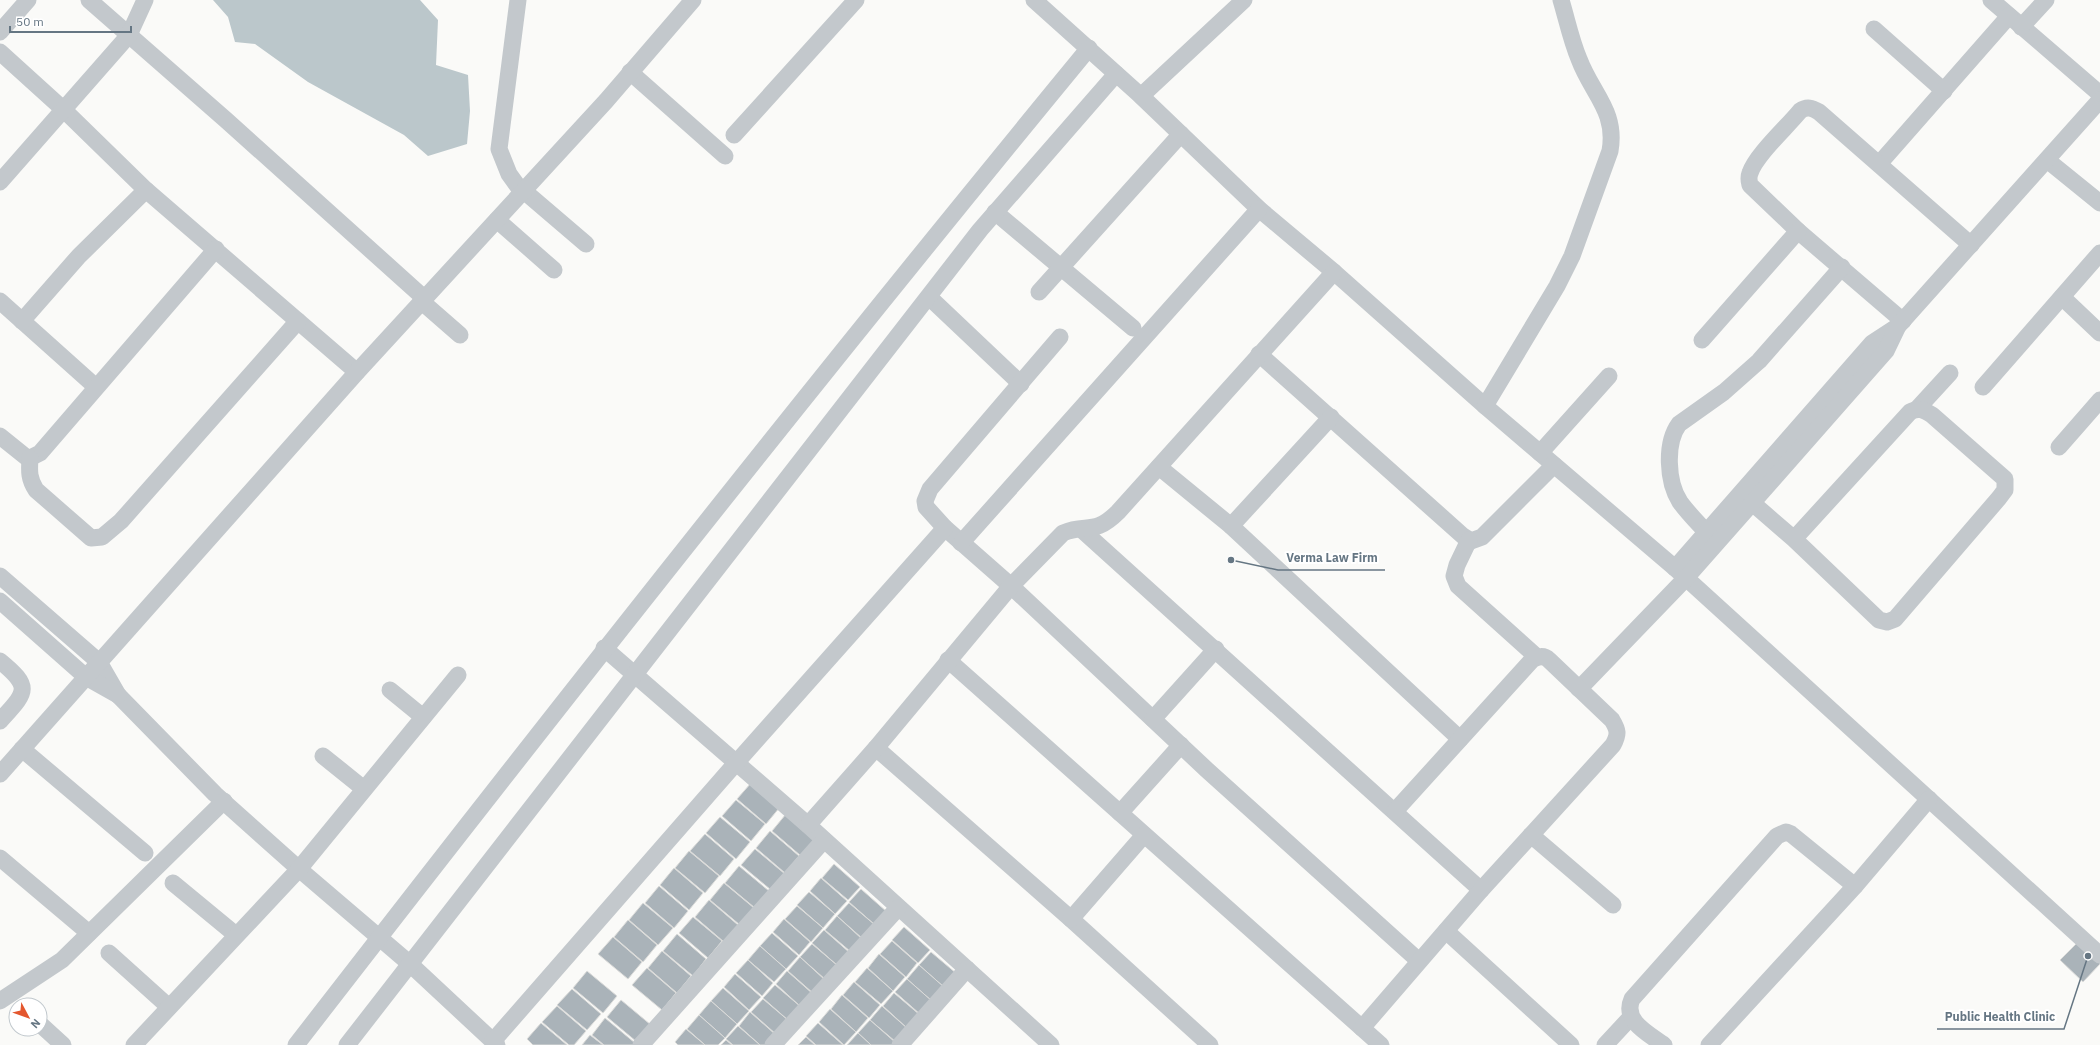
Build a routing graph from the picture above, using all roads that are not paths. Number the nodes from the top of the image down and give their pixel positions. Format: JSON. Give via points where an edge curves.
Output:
{"nodes":[{"id":1,"x":28,"y":0,"type":"edge"},
{"id":2,"x":89,"y":0,"type":"edge"},
{"id":3,"x":145,"y":0,"type":"edge"},
{"id":4,"x":518,"y":0,"type":"edge"},
{"id":5,"x":693,"y":0,"type":"edge"},
{"id":6,"x":856,"y":0,"type":"edge"},
{"id":7,"x":1034,"y":0,"type":"edge"},
{"id":8,"x":1244,"y":0,"type":"edge"},
{"id":9,"x":1561,"y":0,"type":"edge"},
{"id":10,"x":1991,"y":0,"type":"edge"},
{"id":11,"x":2046,"y":0,"type":"edge"},
{"id":12,"x":2015,"y":22,"type":"junction"},
{"id":13,"x":1874,"y":29,"type":"dead end"},
{"id":14,"x":0,"y":32,"type":"edge"},
{"id":15,"x":129,"y":35,"type":"junction"},
{"id":16,"x":1089,"y":48,"type":"junction"},
{"id":17,"x":0,"y":52,"type":"edge"},
{"id":18,"x":630,"y":72,"type":"junction"},
{"id":19,"x":1116,"y":74,"type":"junction"},
{"id":20,"x":1944,"y":91,"type":"junction"},
{"id":21,"x":2100,"y":94,"type":"edge"},
{"id":22,"x":1141,"y":96,"type":"junction"},
{"id":23,"x":2100,"y":100,"type":"edge"},
{"id":24,"x":64,"y":110,"type":"junction"},
{"id":25,"x":1181,"y":134,"type":"junction"},
{"id":26,"x":734,"y":136,"type":"dead end"},
{"id":27,"x":725,"y":156,"type":"dead end"},
{"id":28,"x":2047,"y":160,"type":"junction"},
{"id":29,"x":1879,"y":164,"type":"junction"},
{"id":30,"x":0,"y":182,"type":"edge"},
{"id":31,"x":146,"y":190,"type":"junction"},
{"id":32,"x":523,"y":192,"type":"junction"},
{"id":33,"x":2100,"y":203,"type":"edge"},
{"id":34,"x":1259,"y":209,"type":"junction"},
{"id":35,"x":995,"y":212,"type":"junction"},
{"id":36,"x":497,"y":220,"type":"junction"},
{"id":37,"x":1798,"y":231,"type":"junction"},
{"id":38,"x":586,"y":244,"type":"dead end"},
{"id":39,"x":1971,"y":245,"type":"junction"},
{"id":40,"x":216,"y":249,"type":"junction"},
{"id":41,"x":2100,"y":253,"type":"edge"},
{"id":42,"x":1062,"y":267,"type":"junction"},
{"id":43,"x":1842,"y":267,"type":"junction"},
{"id":44,"x":554,"y":270,"type":"dead end"},
{"id":45,"x":1334,"y":272,"type":"junction"},
{"id":46,"x":1039,"y":292,"type":"dead end"},
{"id":47,"x":929,"y":297,"type":"junction"},
{"id":48,"x":2062,"y":297,"type":"junction"},
{"id":49,"x":423,"y":299,"type":"junction"},
{"id":50,"x":0,"y":301,"type":"edge"},
{"id":51,"x":298,"y":320,"type":"junction"},
{"id":52,"x":22,"y":321,"type":"junction"},
{"id":53,"x":1901,"y":323,"type":"junction"},
{"id":54,"x":1133,"y":328,"type":"dead end"},
{"id":55,"x":2100,"y":333,"type":"edge"},
{"id":56,"x":460,"y":335,"type":"dead end"},
{"id":57,"x":1060,"y":337,"type":"dead end"},
{"id":58,"x":1702,"y":340,"type":"dead end"},
{"id":59,"x":1259,"y":354,"type":"junction"},
{"id":60,"x":357,"y":372,"type":"junction"},
{"id":61,"x":1950,"y":373,"type":"dead end"},
{"id":62,"x":1610,"y":376,"type":"dead end"},
{"id":63,"x":1021,"y":384,"type":"junction"},
{"id":64,"x":96,"y":387,"type":"junction"},
{"id":65,"x":1983,"y":387,"type":"dead end"},
{"id":66,"x":2100,"y":400,"type":"edge"},
{"id":67,"x":1485,"y":406,"type":"junction"},
{"id":68,"x":1918,"y":409,"type":"junction"},
{"id":69,"x":1331,"y":417,"type":"junction"},
{"id":70,"x":0,"y":436,"type":"edge"},
{"id":71,"x":2059,"y":447,"type":"dead end"},
{"id":72,"x":1540,"y":453,"type":"junction"},
{"id":73,"x":30,"y":458,"type":"junction"},
{"id":74,"x":1554,"y":465,"type":"junction"},
{"id":75,"x":1159,"y":467,"type":"junction"},
{"id":76,"x":1748,"y":499,"type":"junction"},
{"id":77,"x":1231,"y":526,"type":"junction"},
{"id":78,"x":945,"y":528,"type":"junction"},
{"id":79,"x":1082,"y":530,"type":"junction"},
{"id":80,"x":1707,"y":532,"type":"junction"},
{"id":81,"x":1794,"y":539,"type":"junction"},
{"id":82,"x":1469,"y":540,"type":"junction"},
{"id":83,"x":961,"y":543,"type":"junction"},
{"id":84,"x":1681,"y":573,"type":"junction"},
{"id":85,"x":0,"y":576,"type":"edge"},
{"id":86,"x":1012,"y":586,"type":"junction"},
{"id":87,"x":0,"y":601,"type":"edge"},
{"id":88,"x":604,"y":648,"type":"junction"},
{"id":89,"x":1216,"y":649,"type":"junction"},
{"id":90,"x":1537,"y":657,"type":"junction"},
{"id":91,"x":948,"y":660,"type":"junction"},
{"id":92,"x":0,"y":661,"type":"edge"},
{"id":93,"x":99,"y":662,"type":"junction"},
{"id":94,"x":458,"y":675,"type":"dead end"},
{"id":95,"x":635,"y":676,"type":"junction"},
{"id":96,"x":86,"y":677,"type":"junction"},
{"id":97,"x":1579,"y":689,"type":"junction"},
{"id":98,"x":390,"y":690,"type":"dead end"},
{"id":99,"x":118,"y":695,"type":"junction"},
{"id":100,"x":423,"y":717,"type":"junction"},
{"id":101,"x":1153,"y":719,"type":"junction"},
{"id":102,"x":0,"y":721,"type":"edge"},
{"id":103,"x":1460,"y":739,"type":"junction"},
{"id":104,"x":1181,"y":745,"type":"junction"},
{"id":105,"x":876,"y":748,"type":"junction"},
{"id":106,"x":22,"y":749,"type":"junction"},
{"id":107,"x":323,"y":756,"type":"dead end"},
{"id":108,"x":736,"y":762,"type":"junction"},
{"id":109,"x":0,"y":774,"type":"edge"},
{"id":110,"x":364,"y":789,"type":"junction"},
{"id":111,"x":1930,"y":799,"type":"junction"},
{"id":112,"x":224,"y":801,"type":"junction"},
{"id":113,"x":1395,"y":811,"type":"junction"},
{"id":114,"x":1120,"y":813,"type":"junction"},
{"id":115,"x":808,"y":825,"type":"junction"},
{"id":116,"x":1144,"y":835,"type":"junction"},
{"id":117,"x":1531,"y":836,"type":"junction"},
{"id":118,"x":824,"y":840,"type":"junction"},
{"id":119,"x":145,"y":853,"type":"dead end"},
{"id":120,"x":0,"y":858,"type":"edge"},
{"id":121,"x":299,"y":869,"type":"junction"},
{"id":122,"x":173,"y":883,"type":"dead end"},
{"id":123,"x":1855,"y":886,"type":"junction"},
{"id":124,"x":1481,"y":890,"type":"junction"},
{"id":125,"x":1613,"y":905,"type":"dead end"},
{"id":126,"x":898,"y":908,"type":"junction"},
{"id":127,"x":1070,"y":918,"type":"junction"},
{"id":128,"x":1446,"y":931,"type":"junction"},
{"id":129,"x":89,"y":933,"type":"junction"},
{"id":130,"x":236,"y":935,"type":"junction"},
{"id":131,"x":379,"y":938,"type":"junction"},
{"id":132,"x":109,"y":954,"type":"dead end"},
{"id":133,"x":2100,"y":955,"type":"edge"},
{"id":134,"x":1419,"y":961,"type":"junction"},
{"id":135,"x":409,"y":963,"type":"junction"},
{"id":136,"x":967,"y":969,"type":"junction"},
{"id":137,"x":3,"y":994,"type":"edge"},
{"id":138,"x":169,"y":1007,"type":"junction"},
{"id":139,"x":1631,"y":1016,"type":"junction"},
{"id":140,"x":1362,"y":1028,"type":"junction"},
{"id":141,"x":48,"y":1031,"type":"edge"},
{"id":142,"x":495,"y":1043,"type":"edge"},
{"id":143,"x":63,"y":1045,"type":"edge"},
{"id":144,"x":134,"y":1045,"type":"edge"},
{"id":145,"x":296,"y":1045,"type":"edge"},
{"id":146,"x":347,"y":1045,"type":"edge"},
{"id":147,"x":641,"y":1045,"type":"edge"},
{"id":148,"x":773,"y":1045,"type":"edge"},
{"id":149,"x":900,"y":1045,"type":"edge"},
{"id":150,"x":1051,"y":1045,"type":"edge"},
{"id":151,"x":1210,"y":1045,"type":"edge"},
{"id":152,"x":1381,"y":1045,"type":"edge"},
{"id":153,"x":1571,"y":1045,"type":"edge"},
{"id":154,"x":1605,"y":1045,"type":"edge"},
{"id":155,"x":1664,"y":1045,"type":"edge"},
{"id":156,"x":1709,"y":1045,"type":"edge"}],
"edges":[{"from":1,"to":14,"type":"street"},
{"from":2,"to":15,"type":"street"},
{"from":3,"to":15,"type":"street"},
{"from":4,"to":32,"type":"street","via":[[500,149],[509,174]]},
{"from":5,"to":18,"type":"street"},
{"from":6,"to":26,"type":"street"},
{"from":7,"to":16,"type":"street"},
{"from":8,"to":22,"type":"street"},
{"from":9,"to":67,"type":"street","via":[[1580,61],[1610,120],[1610,151],[1572,256],[1557,286]]},
{"from":10,"to":12,"type":"street"},
{"from":11,"to":12,"type":"street"},
{"from":12,"to":20,"type":"street"},
{"from":12,"to":21,"type":"street"},
{"from":13,"to":20,"type":"street"},
{"from":15,"to":24,"type":"street"},
{"from":15,"to":49,"type":"street"},
{"from":16,"to":19,"type":"street"},
{"from":16,"to":88,"type":"street","via":[[793,410]]},
{"from":17,"to":24,"type":"street"},
{"from":18,"to":27,"type":"street"},
{"from":18,"to":32,"type":"street"},
{"from":19,"to":22,"type":"street"},
{"from":19,"to":35,"type":"street"},
{"from":20,"to":29,"type":"street"},
{"from":22,"to":25,"type":"street"},
{"from":23,"to":28,"type":"street"},
{"from":24,"to":30,"type":"street"},
{"from":24,"to":31,"type":"street"},
{"from":25,"to":34,"type":"street"},
{"from":25,"to":42,"type":"street"},
{"from":28,"to":33,"type":"street"},
{"from":28,"to":39,"type":"street"},
{"from":29,"to":37,"type":"street","via":[[1819,112],[1811,108],[1800,111],[1758,160],[1748,179],[1755,192]]},
{"from":29,"to":39,"type":"street"},
{"from":31,"to":40,"type":"street"},
{"from":31,"to":52,"type":"street","via":[[79,256]]},
{"from":32,"to":36,"type":"street"},
{"from":32,"to":38,"type":"street"},
{"from":34,"to":45,"type":"street"},
{"from":34,"to":83,"type":"street"},
{"from":35,"to":42,"type":"street"},
{"from":35,"to":47,"type":"street"},
{"from":36,"to":44,"type":"street"},
{"from":36,"to":49,"type":"street"},
{"from":37,"to":43,"type":"street"},
{"from":37,"to":58,"type":"street"},
{"from":39,"to":53,"type":"street"},
{"from":40,"to":51,"type":"street"},
{"from":40,"to":64,"type":"street"},
{"from":41,"to":48,"type":"street"},
{"from":42,"to":46,"type":"street"},
{"from":42,"to":54,"type":"street"},
{"from":43,"to":53,"type":"street"},
{"from":43,"to":80,"type":"street","via":[[1759,361],[1724,392],[1684,420],[1674,431],[1669,459],[1673,484],[1679,500]]},
{"from":45,"to":59,"type":"street"},
{"from":45,"to":67,"type":"street"},
{"from":47,"to":63,"type":"street"},
{"from":47,"to":95,"type":"street"},
{"from":48,"to":55,"type":"street"},
{"from":48,"to":65,"type":"street"},
{"from":49,"to":56,"type":"street"},
{"from":49,"to":60,"type":"street"},
{"from":50,"to":52,"type":"street"},
{"from":51,"to":60,"type":"street"},
{"from":51,"to":73,"type":"street","via":[[121,521],[102,537],[91,538],[36,490],[30,481]]},
{"from":52,"to":64,"type":"street"},
{"from":53,"to":76,"type":"street","via":[[1886,351]]},
{"from":57,"to":63,"type":"street"},
{"from":59,"to":69,"type":"street"},
{"from":59,"to":75,"type":"street"},
{"from":60,"to":93,"type":"street"},
{"from":61,"to":68,"type":"street"},
{"from":62,"to":72,"type":"street"},
{"from":63,"to":78,"type":"street","via":[[930,489],[925,501],[926,507]]},
{"from":64,"to":73,"type":"street","via":[[40,453]]},
{"from":66,"to":71,"type":"street"},
{"from":67,"to":72,"type":"street"},
{"from":68,"to":81,"type":"street","via":[[1910,412]]},
{"from":68,"to":81,"type":"street","via":[[1932,415],[2005,479],[2005,490],[1895,619],[1887,622],[1879,620]]},
{"from":69,"to":77,"type":"street"},
{"from":69,"to":82,"type":"street"},
{"from":70,"to":73,"type":"street","via":[[22,455]]},
{"from":72,"to":74,"type":"street"},
{"from":74,"to":82,"type":"street","via":[[1482,537]]},
{"from":74,"to":84,"type":"street"},
{"from":75,"to":77,"type":"street"},
{"from":75,"to":79,"type":"street","via":[[1110,521]]},
{"from":76,"to":80,"type":"street"},
{"from":76,"to":81,"type":"street"},
{"from":76,"to":84,"type":"street"},
{"from":77,"to":103,"type":"street"},
{"from":78,"to":83,"type":"street"},
{"from":78,"to":108,"type":"street"},
{"from":79,"to":86,"type":"street","via":[[1074,529],[1063,533]]},
{"from":79,"to":89,"type":"street"},
{"from":80,"to":84,"type":"street"},
{"from":82,"to":90,"type":"street","via":[[1454,576],[1458,586]]},
{"from":83,"to":86,"type":"street"},
{"from":84,"to":97,"type":"street"},
{"from":84,"to":111,"type":"street"},
{"from":85,"to":93,"type":"street"},
{"from":86,"to":91,"type":"street"},
{"from":86,"to":101,"type":"street"},
{"from":87,"to":96,"type":"street"},
{"from":88,"to":95,"type":"street"},
{"from":88,"to":131,"type":"street"},
{"from":89,"to":101,"type":"street"},
{"from":89,"to":113,"type":"street"},
{"from":90,"to":97,"type":"street","via":[[1546,657],[1550,660]]},
{"from":90,"to":103,"type":"street"},
{"from":91,"to":105,"type":"street"},
{"from":91,"to":114,"type":"street"},
{"from":92,"to":102,"type":"street","via":[[17,675],[23,691]]},
{"from":93,"to":96,"type":"street"},
{"from":93,"to":99,"type":"street"},
{"from":94,"to":100,"type":"street"},
{"from":95,"to":108,"type":"street"},
{"from":95,"to":135,"type":"street"},
{"from":96,"to":99,"type":"street"},
{"from":96,"to":106,"type":"street"},
{"from":97,"to":117,"type":"street","via":[[1612,720],[1618,729],[1618,736]]},
{"from":98,"to":100,"type":"street"},
{"from":99,"to":112,"type":"street"},
{"from":100,"to":110,"type":"street"},
{"from":101,"to":104,"type":"street"},
{"from":103,"to":113,"type":"street"},
{"from":104,"to":114,"type":"street"},
{"from":104,"to":134,"type":"street"},
{"from":105,"to":115,"type":"street"},
{"from":105,"to":127,"type":"street"},
{"from":106,"to":109,"type":"street"},
{"from":106,"to":119,"type":"street"},
{"from":107,"to":110,"type":"street"},
{"from":108,"to":115,"type":"street"},
{"from":108,"to":142,"type":"street"},
{"from":110,"to":121,"type":"street"},
{"from":111,"to":123,"type":"street"},
{"from":111,"to":133,"type":"street"},
{"from":112,"to":121,"type":"street"},
{"from":112,"to":129,"type":"street"},
{"from":113,"to":124,"type":"street"},
{"from":114,"to":116,"type":"street"},
{"from":115,"to":118,"type":"street"},
{"from":116,"to":127,"type":"street"},
{"from":116,"to":140,"type":"street"},
{"from":117,"to":124,"type":"street"},
{"from":117,"to":125,"type":"street"},
{"from":118,"to":126,"type":"street"},
{"from":118,"to":147,"type":"street"},
{"from":120,"to":129,"type":"street"},
{"from":121,"to":130,"type":"street"},
{"from":121,"to":131,"type":"street"},
{"from":122,"to":130,"type":"street"},
{"from":123,"to":139,"type":"street","via":[[1791,834],[1782,833],[1638,991],[1629,1006]]},
{"from":123,"to":156,"type":"street"},
{"from":124,"to":128,"type":"street"},
{"from":126,"to":136,"type":"street"},
{"from":126,"to":148,"type":"street"},
{"from":127,"to":151,"type":"street"},
{"from":128,"to":134,"type":"street"},
{"from":128,"to":153,"type":"street"},
{"from":129,"to":137,"type":"street","via":[[62,960]]},
{"from":130,"to":138,"type":"street"},
{"from":131,"to":135,"type":"street"},
{"from":131,"to":145,"type":"street"},
{"from":132,"to":138,"type":"street"},
{"from":134,"to":140,"type":"street"},
{"from":135,"to":142,"type":"street"},
{"from":135,"to":146,"type":"street"},
{"from":136,"to":149,"type":"street"},
{"from":136,"to":150,"type":"street"},
{"from":138,"to":144,"type":"street"},
{"from":139,"to":154,"type":"street"},
{"from":139,"to":155,"type":"street","via":[[1639,1026]]},
{"from":140,"to":152,"type":"street"},
{"from":141,"to":143,"type":"street"}]}
